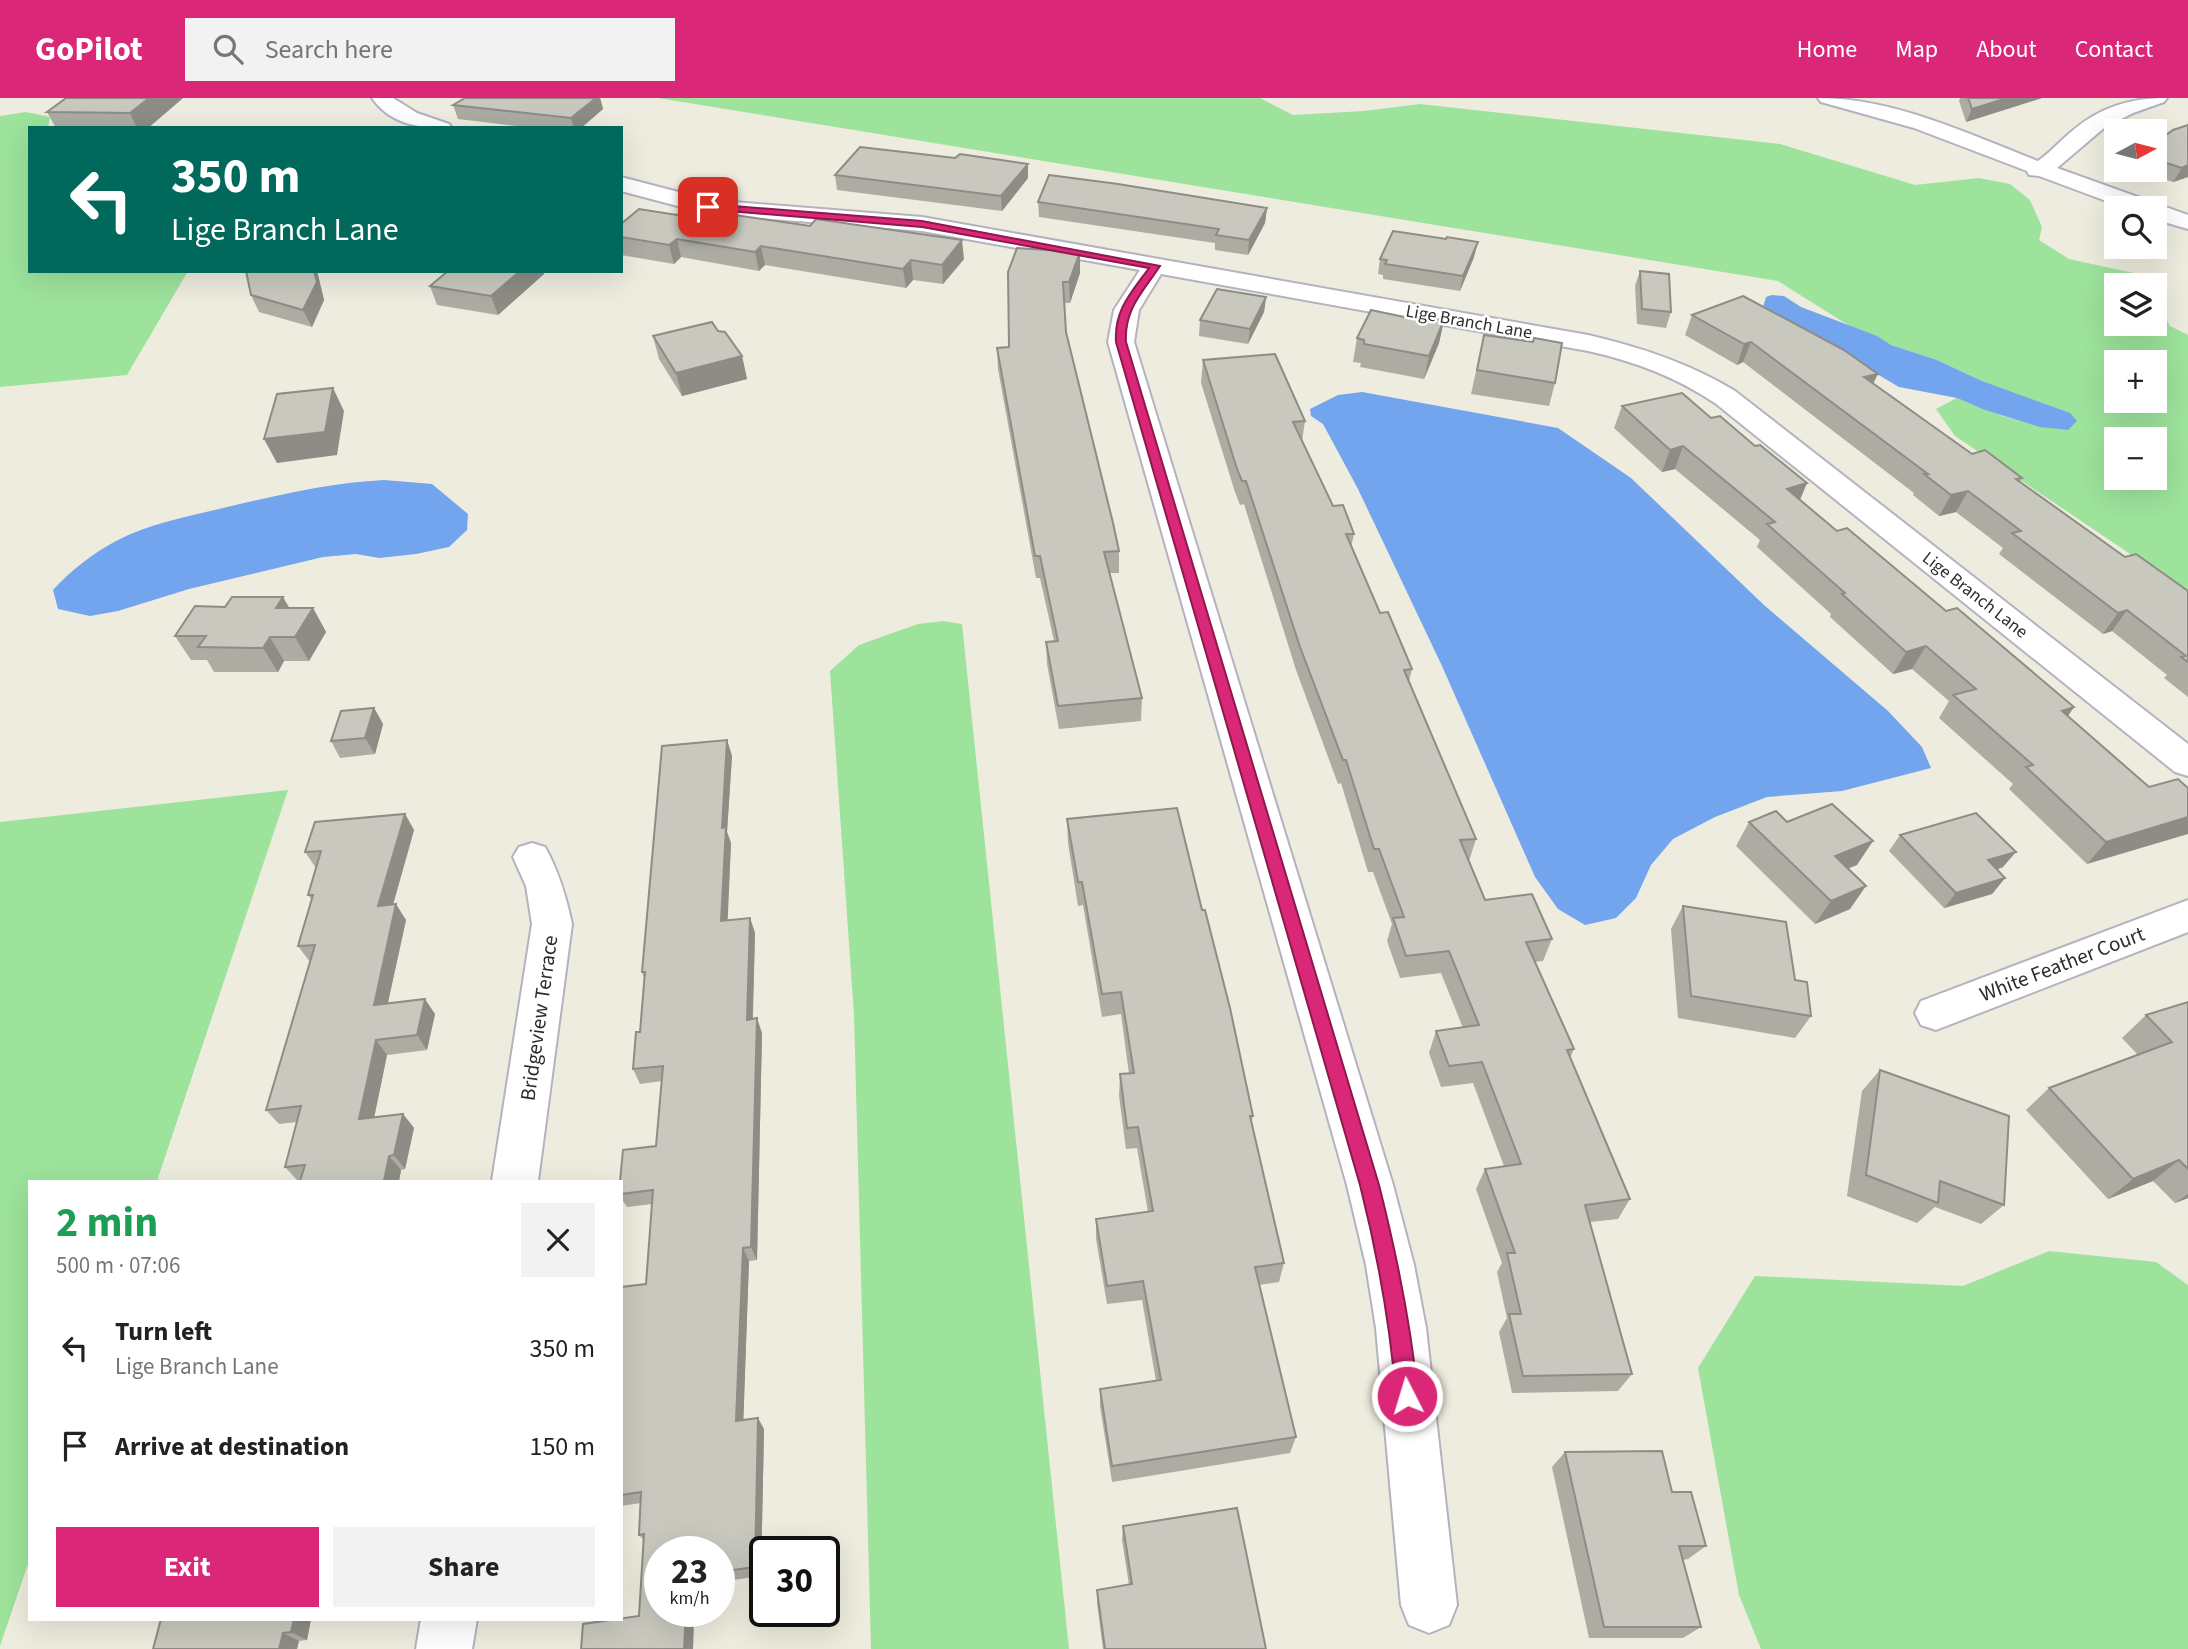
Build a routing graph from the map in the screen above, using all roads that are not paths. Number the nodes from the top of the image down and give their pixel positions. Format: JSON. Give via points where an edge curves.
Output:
{"nodes":[{"id":1,"x":382,"y":98,"type":"edge"},
{"id":2,"x":1828,"y":98,"type":"edge"},
{"id":3,"x":2157,"y":98,"type":"edge"},
{"id":4,"x":436,"y":126,"type":"edge"},
{"id":5,"x":2037,"y":170,"type":"junction"},
{"id":6,"x":623,"y":185,"type":"edge"},
{"id":7,"x":2111,"y":196,"type":"edge"},
{"id":8,"x":2167,"y":215,"type":"edge"},
{"id":9,"x":2188,"y":222,"type":"edge"},
{"id":10,"x":1155,"y":266,"type":"junction"},
{"id":11,"x":2188,"y":763,"type":"edge"},
{"id":12,"x":532,"y":858,"type":"dead end"},
{"id":13,"x":2188,"y":916,"type":"edge"},
{"id":14,"x":1936,"y":1013,"type":"dead end"},
{"id":15,"x":515,"y":1180,"type":"edge"},
{"id":16,"x":1429,"y":1605,"type":"dead end"},
{"id":17,"x":449,"y":1621,"type":"edge"},
{"id":18,"x":444,"y":1649,"type":"edge"}],
"edges":[{"from":1,"to":4,"type":"street","via":[[394,110]]},
{"from":2,"to":5,"type":"street","via":[[1921,124]]},
{"from":3,"to":5,"type":"street","via":[[2095,125],[2057,159]]},
{"from":5,"to":7,"type":"street"},
{"from":6,"to":10,"type":"street","name":"Lige Branch Lane","via":[[708,207],[922,224]]},
{"from":8,"to":9,"type":"street"},
{"from":10,"to":11,"type":"street","name":"Lige Branch Lane","via":[[1588,343],[1654,359],[1681,371],[1725,397]]},
{"from":10,"to":16,"type":"street","via":[[1123,313],[1121,342],[1390,1265],[1401,1328]]},
{"from":12,"to":15,"type":"street","name":"Bridgeview Terrace","via":[[545,886],[552,924]]},
{"from":13,"to":14,"type":"street","name":"White Feather Court"},
{"from":17,"to":18,"type":"street"}]}
